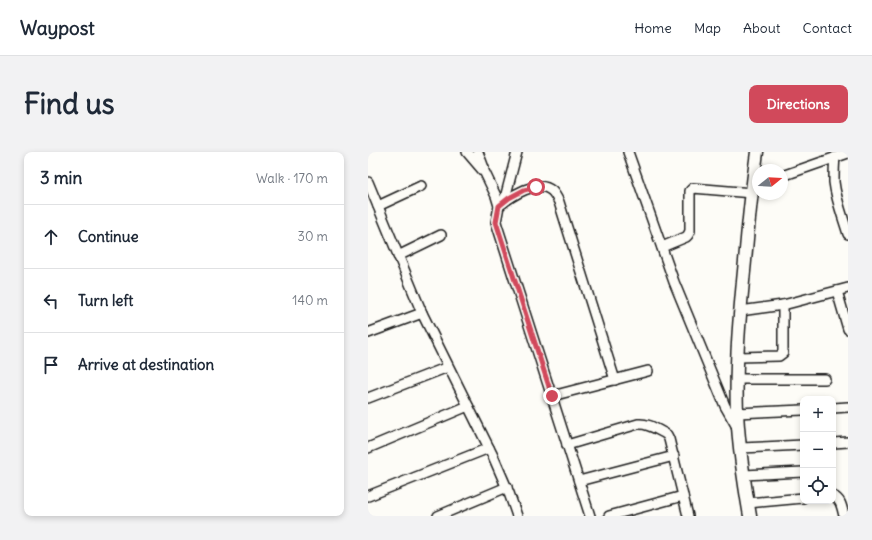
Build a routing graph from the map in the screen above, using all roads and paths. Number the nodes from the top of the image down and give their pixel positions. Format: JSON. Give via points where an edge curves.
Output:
{"nodes":[{"id":1,"x":467,"y":152,"type":"edge"},
{"id":2,"x":478,"y":152,"type":"edge"},
{"id":3,"x":517,"y":152,"type":"edge"},
{"id":4,"x":628,"y":152,"type":"edge"},
{"id":5,"x":757,"y":152,"type":"edge"},
{"id":6,"x":841,"y":154,"type":"edge"},
{"id":7,"x":756,"y":164,"type":"edge"},
{"id":8,"x":486,"y":173,"type":"junction"},
{"id":9,"x":788,"y":174,"type":"edge"},
{"id":10,"x":368,"y":182,"type":"edge"},
{"id":11,"x":421,"y":186,"type":"dead end"},
{"id":12,"x":752,"y":188,"type":"edge"},
{"id":13,"x":753,"y":200,"type":"edge"},
{"id":14,"x":502,"y":204,"type":"junction"},
{"id":15,"x":378,"y":206,"type":"junction"},
{"id":16,"x":848,"y":234,"type":"edge"},
{"id":17,"x":441,"y":235,"type":"dead end"},
{"id":18,"x":662,"y":247,"type":"junction"},
{"id":19,"x":398,"y":256,"type":"junction"},
{"id":20,"x":848,"y":288,"type":"edge"},
{"id":21,"x":837,"y":291,"type":"junction"},
{"id":22,"x":783,"y":305,"type":"junction"},
{"id":23,"x":740,"y":311,"type":"junction"},
{"id":24,"x":422,"y":313,"type":"junction"},
{"id":25,"x":848,"y":329,"type":"edge"},
{"id":26,"x":368,"y":332,"type":"edge"},
{"id":27,"x":738,"y":357,"type":"junction"},
{"id":28,"x":448,"y":367,"type":"junction"},
{"id":29,"x":648,"y":371,"type":"dead end"},
{"id":30,"x":737,"y":379,"type":"junction"},
{"id":31,"x":825,"y":379,"type":"dead end"},
{"id":32,"x":615,"y":380,"type":"junction"},
{"id":33,"x":552,"y":396,"type":"junction"},
{"id":34,"x":368,"y":398,"type":"edge"},
{"id":35,"x":468,"y":406,"type":"junction"},
{"id":36,"x":848,"y":407,"type":"edge"},
{"id":37,"x":836,"y":408,"type":"edge"},
{"id":38,"x":800,"y":410,"type":"edge"},
{"id":39,"x":738,"y":414,"type":"junction"},
{"id":40,"x":739,"y":430,"type":"junction"},
{"id":41,"x":848,"y":442,"type":"edge"},
{"id":42,"x":836,"y":443,"type":"edge"},
{"id":43,"x":567,"y":444,"type":"junction"},
{"id":44,"x":800,"y":445,"type":"edge"},
{"id":45,"x":368,"y":448,"type":"edge"},
{"id":46,"x":489,"y":448,"type":"junction"},
{"id":47,"x":740,"y":448,"type":"junction"},
{"id":48,"x":674,"y":456,"type":"junction"},
{"id":49,"x":800,"y":472,"type":"edge"},
{"id":50,"x":744,"y":475,"type":"junction"},
{"id":51,"x":579,"y":482,"type":"junction"},
{"id":52,"x":507,"y":487,"type":"junction"},
{"id":53,"x":368,"y":496,"type":"edge"},
{"id":54,"x":683,"y":496,"type":"junction"},
{"id":55,"x":848,"y":496,"type":"edge"},
{"id":56,"x":836,"y":497,"type":"edge"},
{"id":57,"x":800,"y":498,"type":"edge"},
{"id":58,"x":836,"y":498,"type":"edge"},
{"id":59,"x":748,"y":503,"type":"junction"},
{"id":60,"x":438,"y":516,"type":"edge"},
{"id":61,"x":517,"y":516,"type":"edge"},
{"id":62,"x":590,"y":516,"type":"edge"},
{"id":63,"x":609,"y":516,"type":"edge"},
{"id":64,"x":688,"y":516,"type":"edge"},
{"id":65,"x":750,"y":516,"type":"edge"},
{"id":66,"x":844,"y":516,"type":"edge"}],
"edges":[{"from":1,"to":8,"type":"street"},
{"from":2,"to":8,"type":"street"},
{"from":3,"to":14,"type":"street"},
{"from":4,"to":18,"type":"street"},
{"from":5,"to":7,"type":"street"},
{"from":6,"to":9,"type":"street"},
{"from":6,"to":16,"type":"street","via":[[834,168],[834,182]]},
{"from":8,"to":14,"type":"street"},
{"from":10,"to":15,"type":"street"},
{"from":11,"to":15,"type":"street"},
{"from":12,"to":18,"type":"street","via":[[691,189],[688,235]]},
{"from":13,"to":23,"type":"street"},
{"from":14,"to":32,"type":"street","via":[[524,190],[544,187],[552,191],[559,202]]},
{"from":14,"to":33,"type":"street","via":[[496,222]]},
{"from":15,"to":19,"type":"street"},
{"from":17,"to":19,"type":"street"},
{"from":18,"to":40,"type":"street","via":[[725,406]]},
{"from":19,"to":24,"type":"street"},
{"from":20,"to":21,"type":"street"},
{"from":21,"to":22,"type":"street"},
{"from":21,"to":25,"type":"street"},
{"from":22,"to":23,"type":"street"},
{"from":22,"to":27,"type":"street","via":[[783,353],[779,356]]},
{"from":23,"to":27,"type":"street"},
{"from":24,"to":26,"type":"street"},
{"from":24,"to":28,"type":"street"},
{"from":27,"to":30,"type":"street"},
{"from":28,"to":34,"type":"street"},
{"from":28,"to":35,"type":"street"},
{"from":29,"to":32,"type":"street"},
{"from":30,"to":31,"type":"street"},
{"from":30,"to":39,"type":"street"},
{"from":32,"to":33,"type":"street"},
{"from":33,"to":43,"type":"street"},
{"from":35,"to":45,"type":"street"},
{"from":35,"to":46,"type":"street"},
{"from":36,"to":37,"type":"street"},
{"from":38,"to":39,"type":"street"},
{"from":39,"to":40,"type":"street"},
{"from":40,"to":47,"type":"street"},
{"from":41,"to":42,"type":"street"},
{"from":43,"to":48,"type":"street","via":[[643,424],[667,435]]},
{"from":43,"to":51,"type":"street"},
{"from":44,"to":47,"type":"street"},
{"from":46,"to":52,"type":"street"},
{"from":46,"to":53,"type":"street"},
{"from":47,"to":50,"type":"street"},
{"from":48,"to":51,"type":"street"},
{"from":48,"to":54,"type":"street"},
{"from":49,"to":50,"type":"street"},
{"from":50,"to":59,"type":"street"},
{"from":51,"to":62,"type":"street"},
{"from":52,"to":60,"type":"street"},
{"from":52,"to":61,"type":"street"},
{"from":54,"to":63,"type":"street"},
{"from":54,"to":64,"type":"street"},
{"from":55,"to":56,"type":"street"},
{"from":57,"to":59,"type":"street"},
{"from":58,"to":66,"type":"street"},
{"from":59,"to":65,"type":"street"}]}
